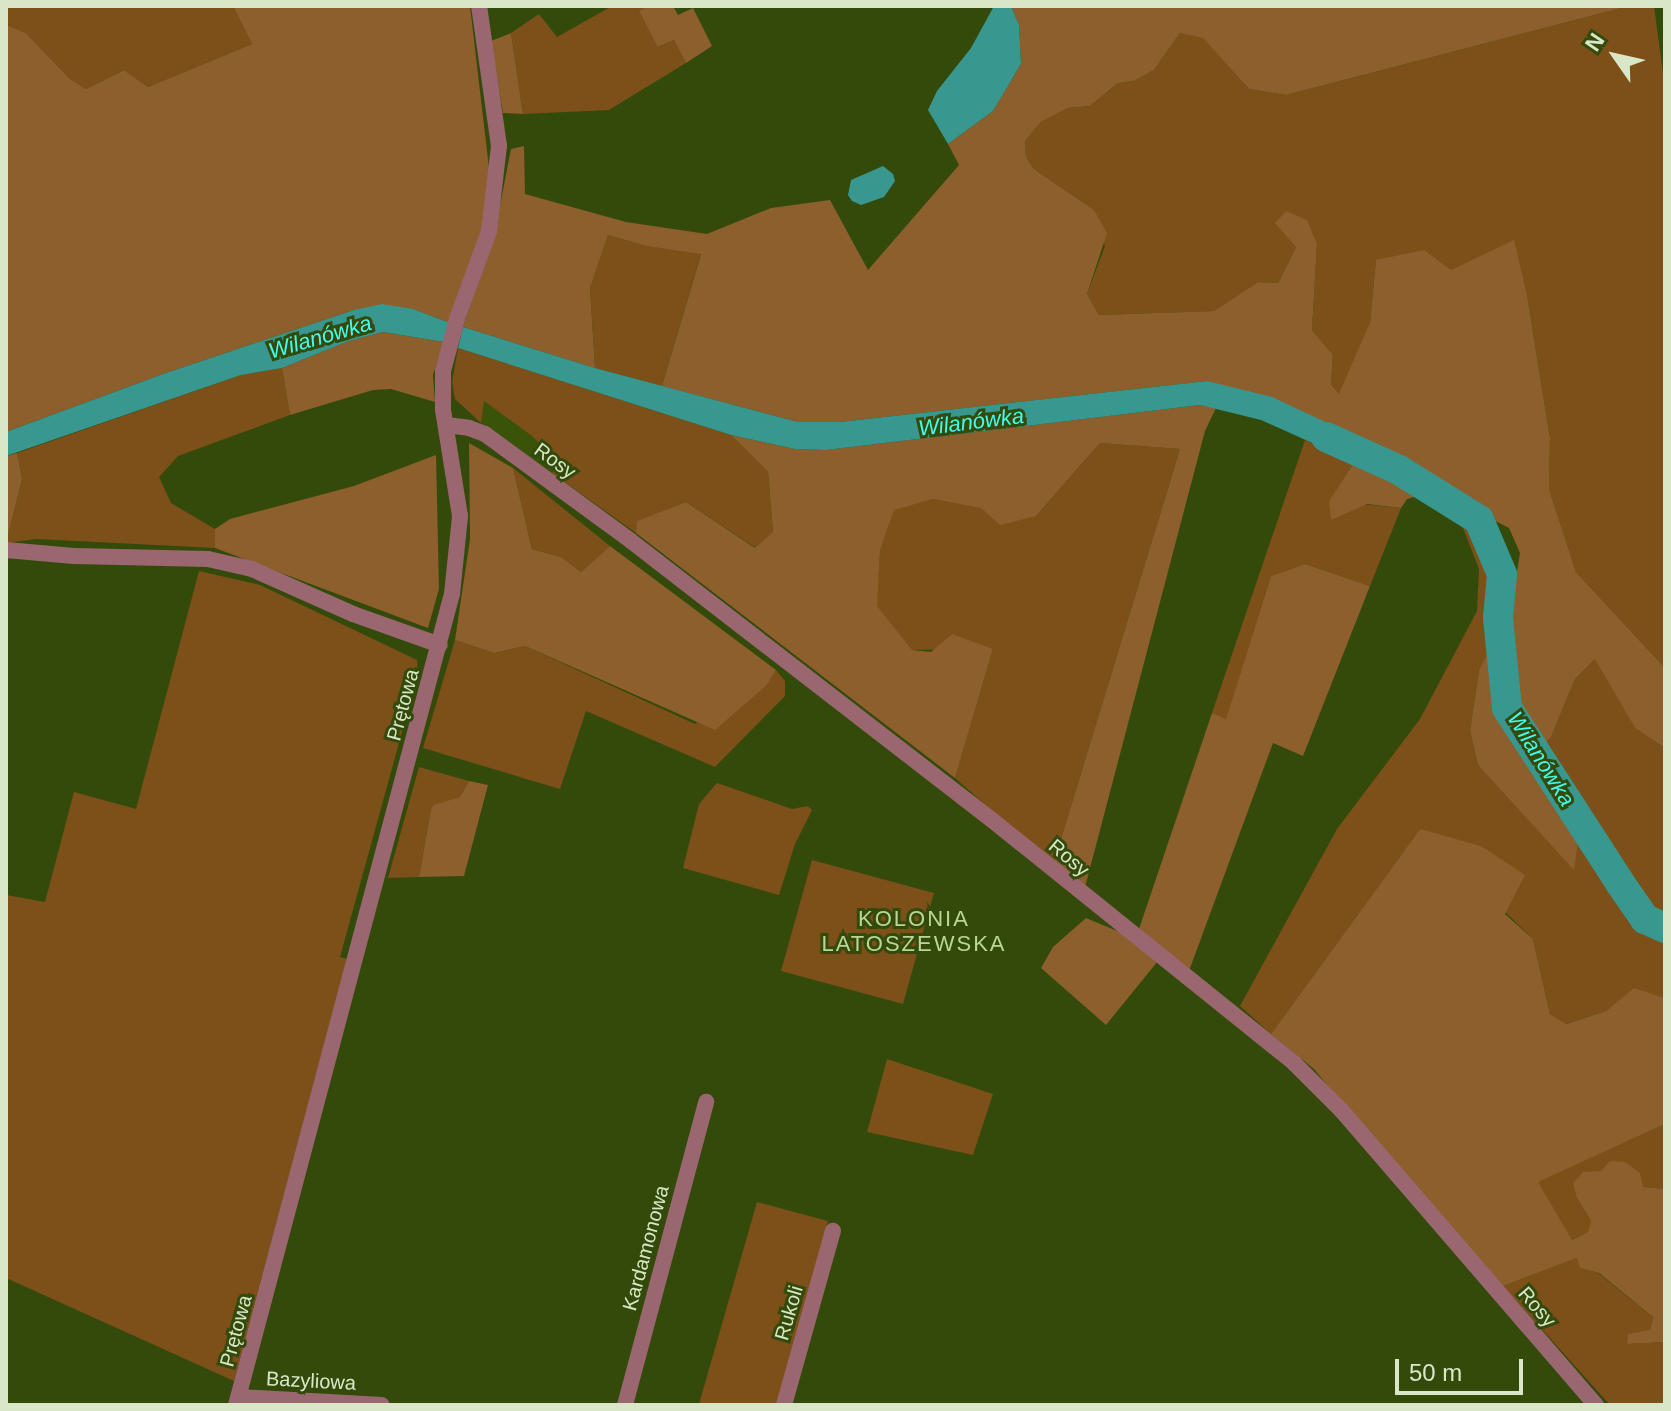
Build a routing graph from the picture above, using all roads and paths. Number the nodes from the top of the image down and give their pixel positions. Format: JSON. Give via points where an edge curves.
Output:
{"nodes":[{"id":1,"x":479,"y":6,"type":"edge"},
{"id":2,"x":446,"y":425,"type":"junction"},
{"id":3,"x":6,"y":550,"type":"edge"},
{"id":4,"x":440,"y":645,"type":"junction"},
{"id":5,"x":706,"y":1102,"type":"dead end"},
{"id":6,"x":833,"y":1231,"type":"dead end"},
{"id":7,"x":237,"y":1401,"type":"edge"},
{"id":8,"x":382,"y":1405,"type":"edge"},
{"id":9,"x":625,"y":1405,"type":"edge"},
{"id":10,"x":784,"y":1405,"type":"edge"},
{"id":11,"x":1596,"y":1405,"type":"edge"}],
"edges":[{"from":1,"to":2,"type":"street","name":"Prętowa","via":[[499,146],[497,182],[489,231],[446,354],[441,385]]},
{"from":2,"to":4,"type":"street","name":"Prętowa","via":[[460,532]]},
{"from":2,"to":11,"type":"street","name":"Rosy","via":[[485,434],[631,541],[992,820],[1294,1063],[1342,1111]]},
{"from":3,"to":4,"type":"street","via":[[208,559],[252,569]]},
{"from":4,"to":7,"type":"street","name":"Prętowa"},
{"from":5,"to":9,"type":"street","name":"Kardamonowa"},
{"from":6,"to":10,"type":"street","name":"Rukoli"},
{"from":7,"to":8,"type":"street","name":"Bazyliowa"}]}
